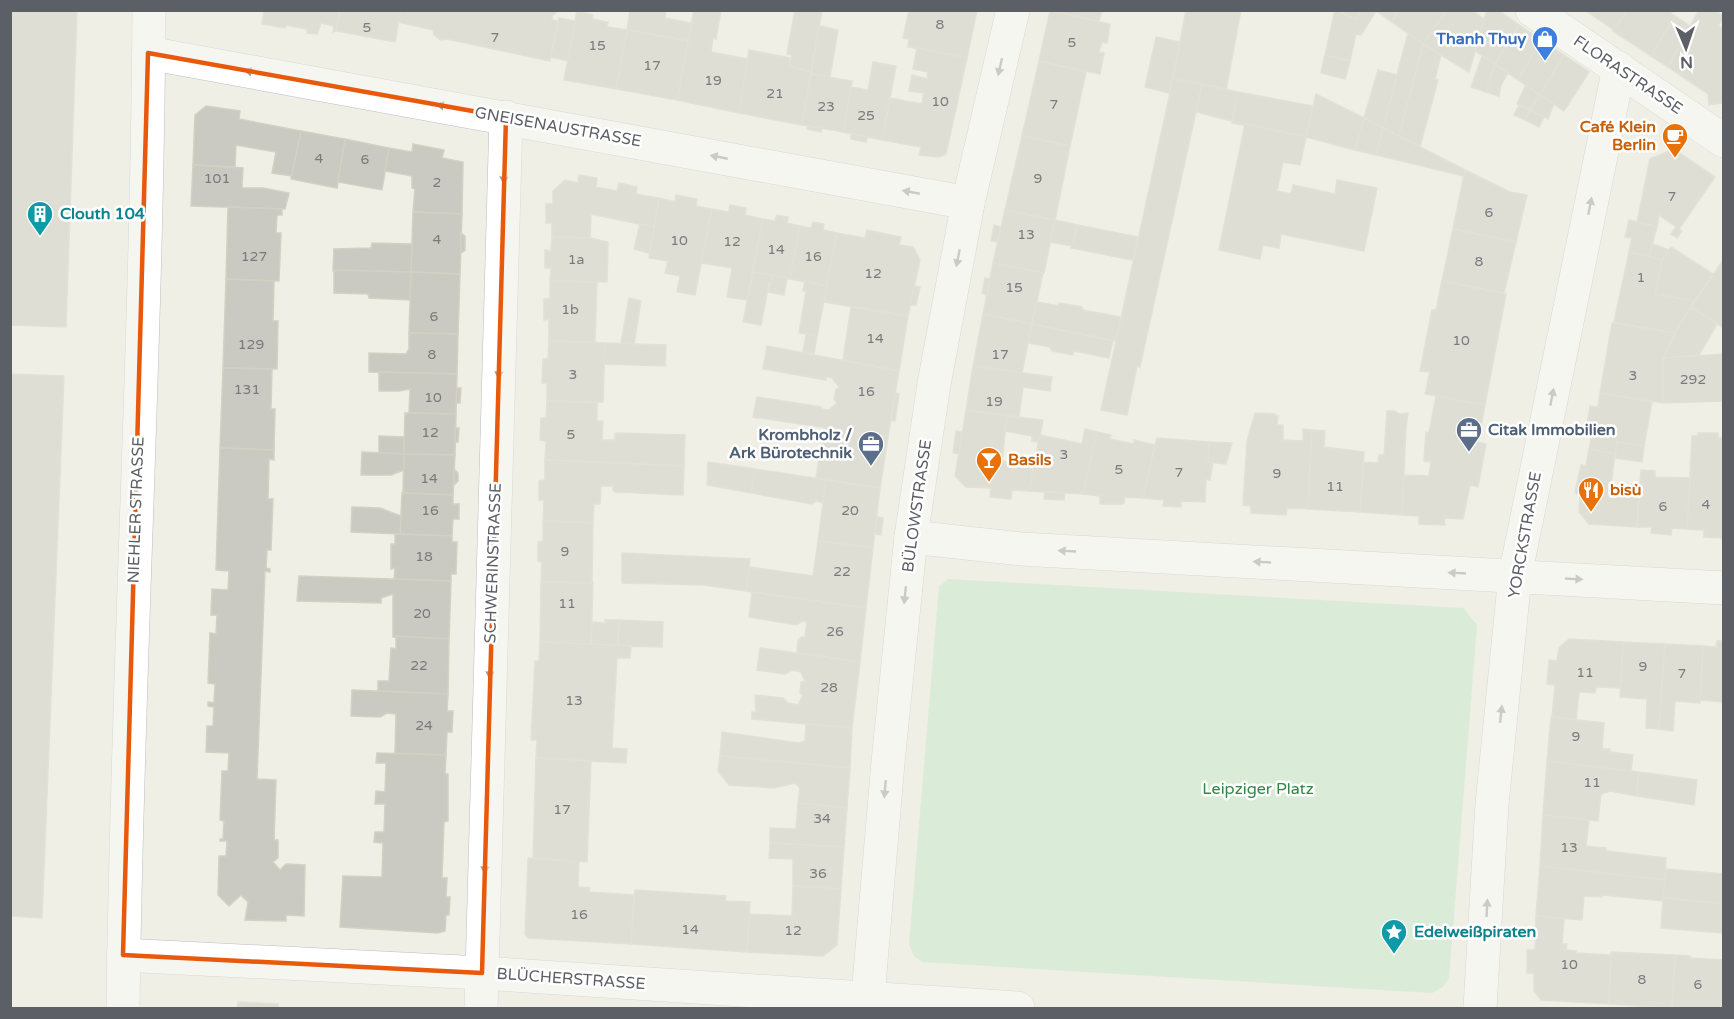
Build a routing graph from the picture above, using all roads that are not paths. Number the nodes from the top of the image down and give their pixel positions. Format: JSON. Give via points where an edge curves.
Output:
{"nodes":[{"id":1,"x":149,"y":10,"type":"edge"},
{"id":2,"x":1013,"y":10,"type":"edge"},
{"id":3,"x":1532,"y":10,"type":"edge"},
{"id":4,"x":148,"y":53,"type":"junction"},
{"id":5,"x":1618,"y":68,"type":"junction"},
{"id":6,"x":506,"y":117,"type":"junction"},
{"id":7,"x":1724,"y":141,"type":"edge"},
{"id":8,"x":968,"y":203,"type":"junction"},
{"id":9,"x":911,"y":537,"type":"junction"},
{"id":10,"x":1515,"y":576,"type":"junction"},
{"id":11,"x":1724,"y":588,"type":"edge"},
{"id":12,"x":123,"y":955,"type":"junction"},
{"id":13,"x":482,"y":973,"type":"junction"},
{"id":14,"x":867,"y":1004,"type":"edge"},
{"id":15,"x":123,"y":1008,"type":"edge"},
{"id":16,"x":481,"y":1008,"type":"edge"},
{"id":17,"x":1018,"y":1008,"type":"edge"},
{"id":18,"x":1480,"y":1008,"type":"edge"}],
"edges":[{"from":1,"to":4,"type":"street","name":"NIEHLER STRASSE"},
{"from":2,"to":8,"type":"street","name":"BÜLOWSTRASSE","one_way":true},
{"from":3,"to":5,"type":"street","name":"FLORASTRASSE"},
{"from":6,"to":4,"type":"street","name":"GNEISENAUSTRASSE","one_way":true},
{"from":4,"to":12,"type":"street","name":"NIEHLER STRASSE"},
{"from":5,"to":7,"type":"street","name":"FLORASTRASSE"},
{"from":10,"to":5,"type":"street","name":"YORCKSTRASSE","one_way":true},
{"from":8,"to":6,"type":"street","name":"GNEISENAUSTRASSE","one_way":true},
{"from":6,"to":13,"type":"street","name":"SCHWERINSTRASSE","one_way":true},
{"from":8,"to":9,"type":"street","name":"BÜLOWSTRASSE","one_way":true,"via":[[934,384]]},
{"from":10,"to":9,"type":"street","one_way":true,"via":[[1021,549]]},
{"from":9,"to":14,"type":"street","name":"BÜLOWSTRASSE","one_way":true},
{"from":10,"to":11,"type":"street","one_way":true},
{"from":18,"to":10,"type":"street","name":"YORCKSTRASSE","one_way":true,"via":[[1492,804]]},
{"from":12,"to":13,"type":"street","name":"BLÜCHERSTRASSE"},
{"from":12,"to":15,"type":"street","name":"NIEHLER STRASSE"},
{"from":13,"to":14,"type":"street","name":"BLÜCHERSTRASSE"},
{"from":13,"to":16,"type":"street","name":"SCHWERINSTRASSE"},
{"from":14,"to":17,"type":"street","name":"BLÜCHERSTRASSE"}]}
